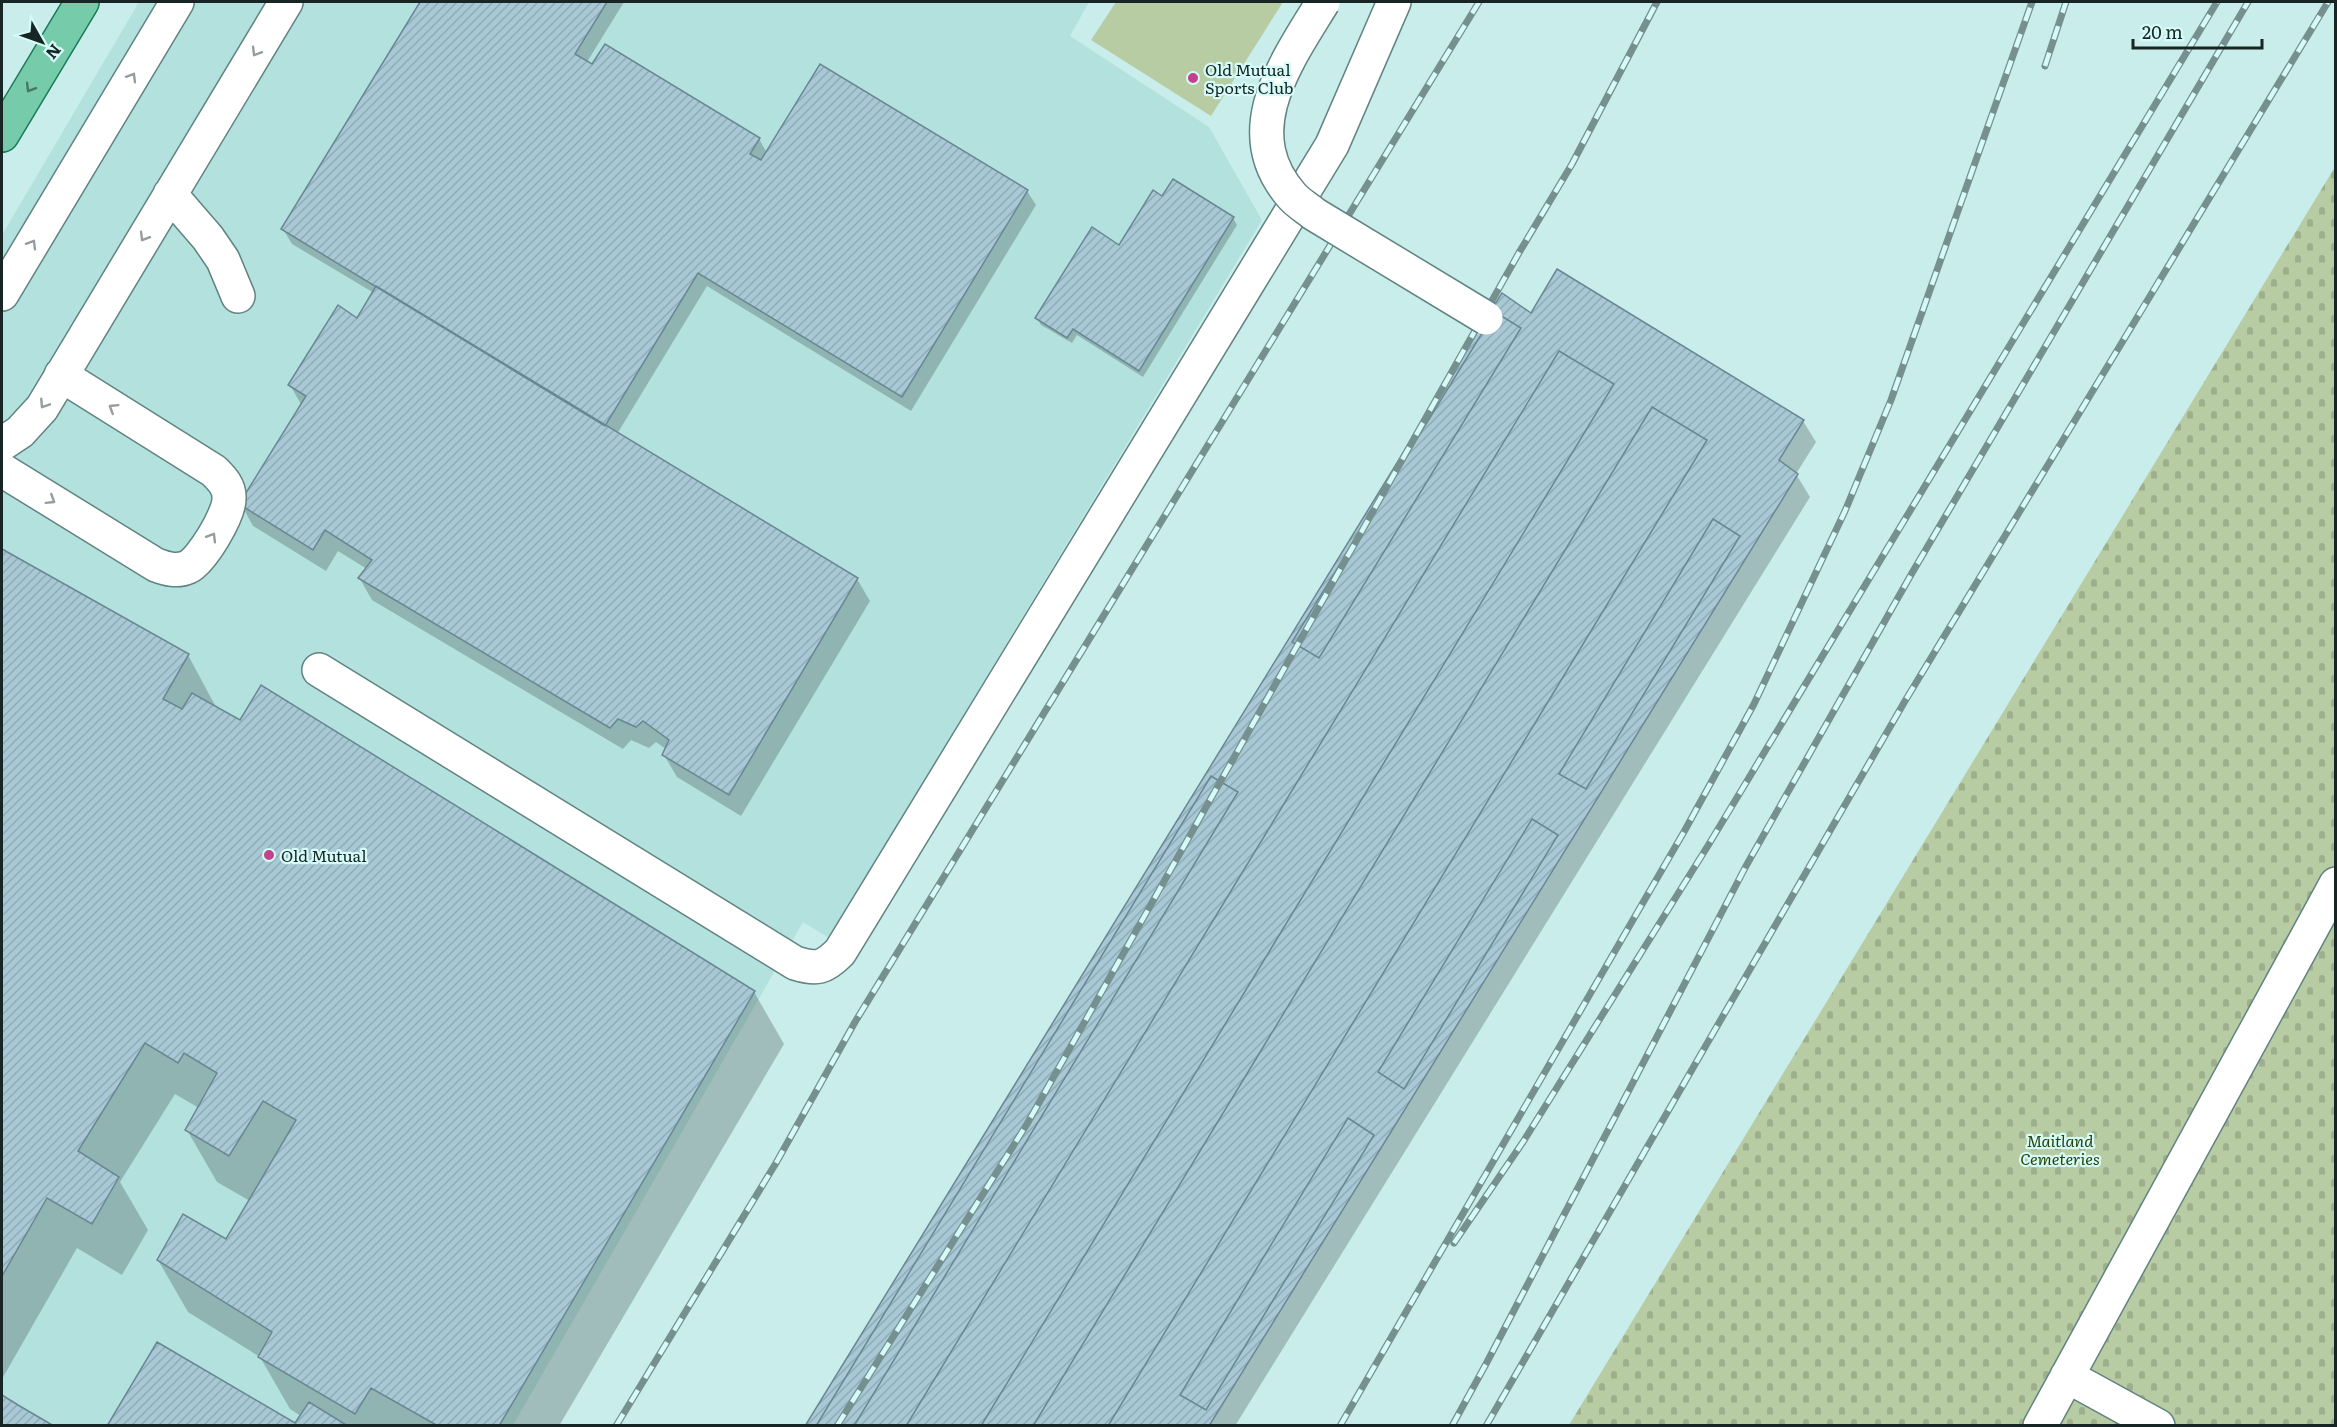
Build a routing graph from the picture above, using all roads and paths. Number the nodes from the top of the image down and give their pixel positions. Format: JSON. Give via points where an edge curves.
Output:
{"nodes":[{"id":1,"x":82,"y":2,"type":"edge"},
{"id":2,"x":177,"y":2,"type":"edge"},
{"id":3,"x":286,"y":2,"type":"edge"},
{"id":4,"x":1323,"y":2,"type":"edge"},
{"id":5,"x":1394,"y":2,"type":"edge"},
{"id":6,"x":2,"y":135,"type":"edge"},
{"id":7,"x":170,"y":194,"type":"junction"},
{"id":8,"x":2,"y":294,"type":"edge"},
{"id":9,"x":238,"y":296,"type":"dead end"},
{"id":10,"x":1486,"y":318,"type":"dead end"},
{"id":11,"x":61,"y":375,"type":"junction"},
{"id":12,"x":2,"y":444,"type":"edge"},
{"id":13,"x":2,"y":470,"type":"edge"},
{"id":14,"x":320,"y":670,"type":"dead end"},
{"id":15,"x":2336,"y":884,"type":"edge"},
{"id":16,"x":2067,"y":1376,"type":"junction"},
{"id":17,"x":2040,"y":1425,"type":"edge"},
{"id":18,"x":2158,"y":1425,"type":"edge"}],
"edges":[{"from":1,"to":6,"type":"main road","one_way":true},
{"from":8,"to":2,"type":"lane","one_way":true},
{"from":3,"to":7,"type":"lane","one_way":true},
{"from":4,"to":10,"type":"lane","bridge":true,"via":[[1273,91],[1266,120],[1269,152],[1279,177],[1293,197],[1314,214]]},
{"from":5,"to":14,"type":"lane","via":[[1332,145],[840,952],[828,964],[812,968],[795,963]]},
{"from":7,"to":9,"type":"lane","via":[[223,260]]},
{"from":7,"to":11,"type":"lane","one_way":true},
{"from":11,"to":12,"type":"lane","one_way":true,"via":[[42,408],[20,432]]},
{"from":13,"to":11,"type":"lane","one_way":true,"via":[[156,565],[172,570],[189,566],[201,555],[225,515],[229,499],[226,483],[214,471]]},
{"from":15,"to":16,"type":"lane"},
{"from":16,"to":17,"type":"lane"},
{"from":16,"to":18,"type":"lane"}]}
